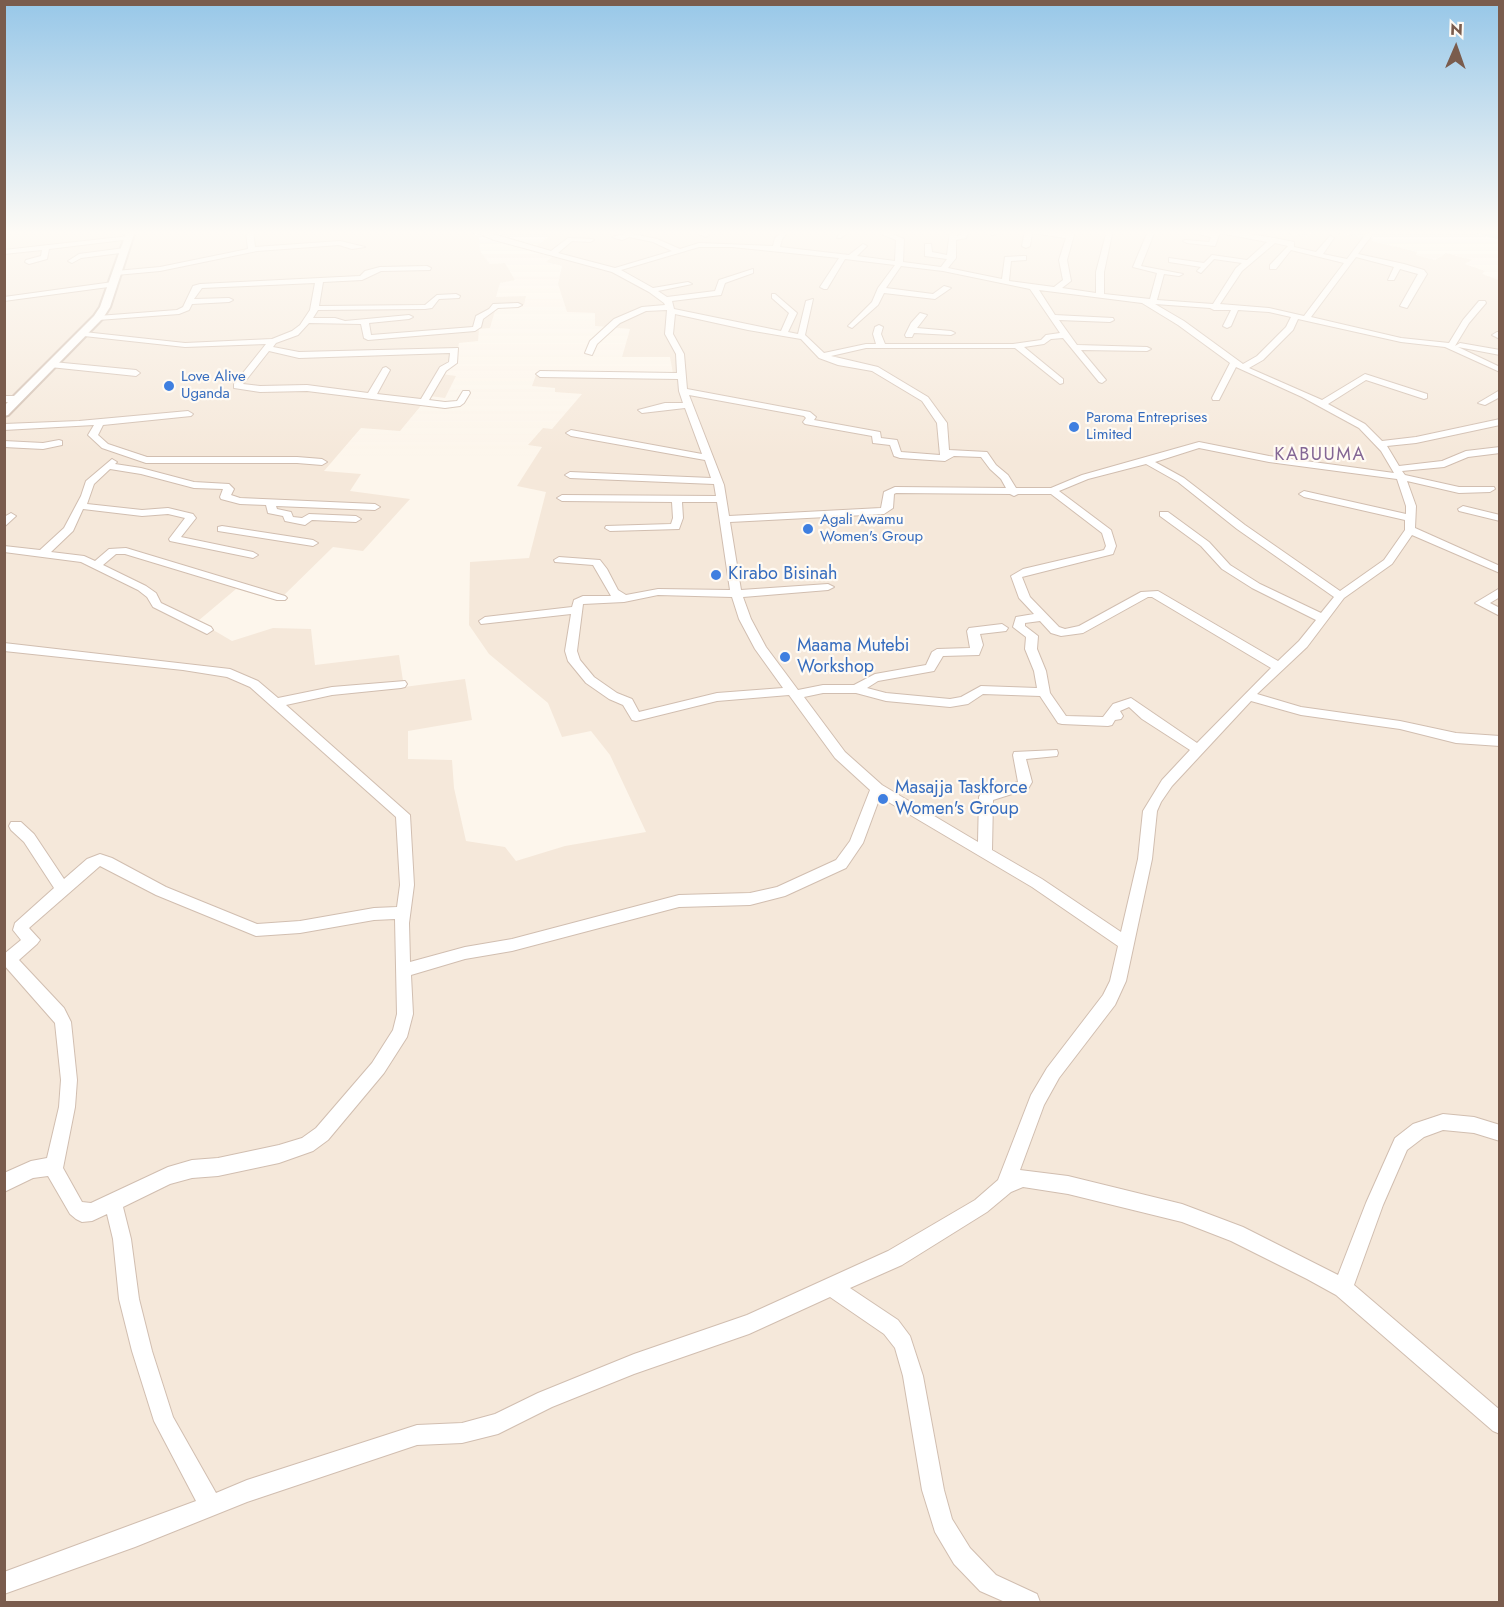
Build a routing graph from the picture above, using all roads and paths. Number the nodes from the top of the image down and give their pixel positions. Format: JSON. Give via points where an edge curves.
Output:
{"nodes":[{"id":1,"x":105,"y":306,"type":"edge"},
{"id":2,"x":187,"y":306,"type":"edge"},
{"id":3,"x":429,"y":306,"type":"edge"},
{"id":4,"x":496,"y":306,"type":"edge"},
{"id":5,"x":669,"y":306,"type":"junction"},
{"id":6,"x":785,"y":306,"type":"edge"},
{"id":7,"x":809,"y":306,"type":"edge"},
{"id":8,"x":872,"y":306,"type":"edge"},
{"id":9,"x":1046,"y":306,"type":"edge"},
{"id":10,"x":1154,"y":306,"type":"edge"},
{"id":11,"x":1192,"y":306,"type":"edge"},
{"id":12,"x":1315,"y":306,"type":"edge"},
{"id":13,"x":1479,"y":306,"type":"edge"},
{"id":14,"x":315,"y":308,"type":"joint"},
{"id":15,"x":1214,"y":308,"type":"joint"},
{"id":16,"x":1235,"y":309,"type":"junction"},
{"id":17,"x":923,"y":315,"type":"dead end"},
{"id":18,"x":1296,"y":315,"type":"junction"},
{"id":19,"x":409,"y":317,"type":"dead end"},
{"id":20,"x":1054,"y":317,"type":"junction"},
{"id":21,"x":98,"y":318,"type":"junction"},
{"id":22,"x":1306,"y":318,"type":"junction"},
{"id":23,"x":1110,"y":320,"type":"dead end"},
{"id":24,"x":307,"y":321,"type":"junction"},
{"id":25,"x":364,"y":321,"type":"junction"},
{"id":26,"x":852,"y":326,"type":"dead end"},
{"id":27,"x":879,"y":327,"type":"dead end"},
{"id":28,"x":1227,"y":327,"type":"dead end"},
{"id":29,"x":911,"y":330,"type":"junction"},
{"id":30,"x":784,"y":333,"type":"junction"},
{"id":31,"x":951,"y":333,"type":"dead end"},
{"id":32,"x":84,"y":334,"type":"junction"},
{"id":33,"x":1065,"y":335,"type":"junction"},
{"id":34,"x":801,"y":336,"type":"junction"},
{"id":35,"x":271,"y":344,"type":"junction"},
{"id":36,"x":881,"y":345,"type":"junction"},
{"id":37,"x":905,"y":345,"type":"junction"},
{"id":38,"x":1016,"y":345,"type":"junction"},
{"id":39,"x":1452,"y":345,"type":"junction"},
{"id":40,"x":1074,"y":347,"type":"junction"},
{"id":41,"x":1147,"y":349,"type":"dead end"},
{"id":42,"x":589,"y":353,"type":"dead end"},
{"id":43,"x":1500,"y":353,"type":"edge"},
{"id":44,"x":822,"y":356,"type":"junction"},
{"id":45,"x":53,"y":365,"type":"junction"},
{"id":46,"x":1239,"y":365,"type":"junction"},
{"id":47,"x":386,"y":370,"type":"dead end"},
{"id":48,"x":1500,"y":370,"type":"edge"},
{"id":49,"x":136,"y":373,"type":"dead end"},
{"id":50,"x":540,"y":374,"type":"dead end"},
{"id":51,"x":682,"y":376,"type":"junction"},
{"id":52,"x":1102,"y":380,"type":"dead end"},
{"id":53,"x":1060,"y":381,"type":"dead end"},
{"id":54,"x":682,"y":390,"type":"junction"},
{"id":55,"x":466,"y":393,"type":"dead end"},
{"id":56,"x":1500,"y":393,"type":"edge"},
{"id":57,"x":371,"y":396,"type":"junction"},
{"id":58,"x":1424,"y":396,"type":"dead end"},
{"id":59,"x":1216,"y":398,"type":"dead end"},
{"id":60,"x":4,"y":399,"type":"edge"},
{"id":61,"x":19,"y":399,"type":"junction"},
{"id":62,"x":424,"y":402,"type":"junction"},
{"id":63,"x":1482,"y":403,"type":"dead end"},
{"id":64,"x":1322,"y":404,"type":"junction"},
{"id":65,"x":689,"y":405,"type":"junction"},
{"id":66,"x":642,"y":410,"type":"dead end"},
{"id":67,"x":4,"y":414,"type":"edge"},
{"id":68,"x":188,"y":414,"type":"dead end"},
{"id":69,"x":100,"y":422,"type":"junction"},
{"id":70,"x":1500,"y":422,"type":"edge"},
{"id":71,"x":4,"y":427,"type":"edge"},
{"id":72,"x":572,"y":434,"type":"dead end"},
{"id":73,"x":59,"y":443,"type":"dead end"},
{"id":74,"x":4,"y":444,"type":"edge"},
{"id":75,"x":1380,"y":444,"type":"junction"},
{"id":76,"x":1500,"y":450,"type":"edge"},
{"id":77,"x":126,"y":454,"type":"junction"},
{"id":78,"x":710,"y":458,"type":"junction"},
{"id":79,"x":945,"y":458,"type":"junction"},
{"id":80,"x":1147,"y":461,"type":"junction"},
{"id":81,"x":322,"y":462,"type":"dead end"},
{"id":82,"x":107,"y":466,"type":"junction"},
{"id":83,"x":1399,"y":473,"type":"junction"},
{"id":84,"x":570,"y":474,"type":"dead end"},
{"id":85,"x":717,"y":481,"type":"junction"},
{"id":86,"x":1490,"y":489,"type":"dead end"},
{"id":87,"x":1053,"y":491,"type":"junction"},
{"id":88,"x":1014,"y":493,"type":"junction"},
{"id":89,"x":1304,"y":494,"type":"dead end"},
{"id":90,"x":562,"y":498,"type":"dead end"},
{"id":91,"x":720,"y":499,"type":"junction"},
{"id":92,"x":677,"y":500,"type":"junction"},
{"id":93,"x":270,"y":503,"type":"junction"},
{"id":94,"x":81,"y":506,"type":"junction"},
{"id":95,"x":375,"y":507,"type":"dead end"},
{"id":96,"x":1463,"y":509,"type":"dead end"},
{"id":97,"x":1164,"y":514,"type":"dead end"},
{"id":98,"x":1500,"y":518,"type":"edge"},
{"id":99,"x":356,"y":519,"type":"dead end"},
{"id":100,"x":723,"y":519,"type":"junction"},
{"id":101,"x":1411,"y":524,"type":"junction"},
{"id":102,"x":610,"y":528,"type":"dead end"},
{"id":103,"x":222,"y":529,"type":"dead end"},
{"id":104,"x":254,"y":536,"type":"junction"},
{"id":105,"x":313,"y":543,"type":"dead end"},
{"id":106,"x":4,"y":549,"type":"edge"},
{"id":107,"x":240,"y":552,"type":"junction"},
{"id":108,"x":43,"y":553,"type":"junction"},
{"id":109,"x":253,"y":555,"type":"dead end"},
{"id":110,"x":559,"y":560,"type":"dead end"},
{"id":111,"x":95,"y":566,"type":"junction"},
{"id":112,"x":1500,"y":570,"type":"edge"},
{"id":113,"x":828,"y":587,"type":"dead end"},
{"id":114,"x":1500,"y":591,"type":"edge"},
{"id":115,"x":737,"y":594,"type":"junction"},
{"id":116,"x":1340,"y":596,"type":"junction"},
{"id":117,"x":281,"y":598,"type":"dead end"},
{"id":118,"x":624,"y":598,"type":"junction"},
{"id":119,"x":576,"y":610,"type":"junction"},
{"id":120,"x":1500,"y":613,"type":"edge"},
{"id":121,"x":1041,"y":617,"type":"junction"},
{"id":122,"x":1321,"y":618,"type":"junction"},
{"id":123,"x":485,"y":621,"type":"dead end"},
{"id":124,"x":1002,"y":628,"type":"dead end"},
{"id":125,"x":207,"y":630,"type":"dead end"},
{"id":126,"x":4,"y":647,"type":"edge"},
{"id":127,"x":1280,"y":668,"type":"junction"},
{"id":128,"x":401,"y":684,"type":"dead end"},
{"id":129,"x":856,"y":689,"type":"junction"},
{"id":130,"x":1044,"y":692,"type":"junction"},
{"id":131,"x":794,"y":693,"type":"junction"},
{"id":132,"x":1248,"y":696,"type":"junction"},
{"id":133,"x":277,"y":703,"type":"junction"},
{"id":134,"x":1500,"y":741,"type":"edge"},
{"id":135,"x":1199,"y":750,"type":"junction"},
{"id":136,"x":1052,"y":753,"type":"dead end"},
{"id":137,"x":877,"y":789,"type":"junction"},
{"id":138,"x":16,"y":826,"type":"dead end"},
{"id":139,"x":985,"y":854,"type":"junction"},
{"id":140,"x":63,"y":889,"type":"junction"},
{"id":141,"x":404,"y":913,"type":"junction"},
{"id":142,"x":1126,"y":944,"type":"junction"},
{"id":143,"x":404,"y":970,"type":"junction"},
{"id":144,"x":1500,"y":1133,"type":"edge"},
{"id":145,"x":54,"y":1169,"type":"junction"},
{"id":146,"x":4,"y":1183,"type":"edge"},
{"id":147,"x":1005,"y":1186,"type":"junction"},
{"id":148,"x":113,"y":1201,"type":"junction"},
{"id":149,"x":833,"y":1288,"type":"junction"},
{"id":150,"x":1343,"y":1288,"type":"junction"},
{"id":151,"x":1500,"y":1424,"type":"edge"},
{"id":152,"x":211,"y":1506,"type":"junction"},
{"id":153,"x":4,"y":1583,"type":"edge"},
{"id":154,"x":1029,"y":1602,"type":"edge"}],
"edges":[{"from":1,"to":21,"type":"street"},
{"from":2,"to":21,"type":"street","via":[[175,313]]},
{"from":3,"to":14,"type":"street"},
{"from":4,"to":25,"type":"street","via":[[479,318],[475,329],[370,338],[366,336]]},
{"from":5,"to":30,"type":"street"},
{"from":5,"to":42,"type":"street","via":[[645,309],[617,321],[593,343]]},
{"from":5,"to":51,"type":"street","via":[[669,334],[680,354]]},
{"from":6,"to":30,"type":"street","via":[[793,314]]},
{"from":7,"to":34,"type":"street"},
{"from":8,"to":26,"type":"street"},
{"from":9,"to":20,"type":"street"},
{"from":10,"to":46,"type":"street"},
{"from":11,"to":15,"type":"street"},
{"from":12,"to":22,"type":"street"},
{"from":13,"to":39,"type":"street"},
{"from":14,"to":24,"type":"street"},
{"from":15,"to":16,"type":"street"},
{"from":16,"to":18,"type":"street"},
{"from":16,"to":28,"type":"street"},
{"from":17,"to":29,"type":"street"},
{"from":18,"to":22,"type":"street"},
{"from":18,"to":46,"type":"street","via":[[1290,328],[1260,358]]},
{"from":19,"to":25,"type":"street"},
{"from":20,"to":23,"type":"street"},
{"from":20,"to":33,"type":"street"},
{"from":21,"to":32,"type":"street"},
{"from":22,"to":39,"type":"street","via":[[1401,340]]},
{"from":24,"to":25,"type":"street"},
{"from":24,"to":35,"type":"street","via":[[299,331]]},
{"from":27,"to":36,"type":"street"},
{"from":29,"to":31,"type":"street"},
{"from":29,"to":37,"type":"street"},
{"from":30,"to":34,"type":"street"},
{"from":32,"to":35,"type":"street","via":[[185,345]]},
{"from":32,"to":45,"type":"street"},
{"from":33,"to":38,"type":"street"},
{"from":33,"to":40,"type":"street"},
{"from":34,"to":44,"type":"street"},
{"from":35,"to":57,"type":"street","via":[[237,386],[307,388]]},
{"from":35,"to":62,"type":"street","via":[[295,355],[455,350],[454,362],[442,369]]},
{"from":36,"to":37,"type":"street"},
{"from":36,"to":44,"type":"street"},
{"from":37,"to":38,"type":"street"},
{"from":38,"to":53,"type":"street"},
{"from":39,"to":43,"type":"street"},
{"from":39,"to":48,"type":"street"},
{"from":40,"to":41,"type":"street"},
{"from":40,"to":52,"type":"street"},
{"from":44,"to":79,"type":"street","via":[[875,369],[925,399],[942,423]]},
{"from":45,"to":49,"type":"street"},
{"from":45,"to":61,"type":"street"},
{"from":46,"to":59,"type":"street","via":[[1229,370]]},
{"from":46,"to":64,"type":"street"},
{"from":47,"to":57,"type":"street"},
{"from":50,"to":51,"type":"street"},
{"from":51,"to":54,"type":"street"},
{"from":54,"to":65,"type":"street"},
{"from":54,"to":79,"type":"street","via":[[807,414],[811,417],[808,422],[877,434],[876,441],[894,442],[900,455]]},
{"from":55,"to":62,"type":"street","via":[[456,405]]},
{"from":56,"to":63,"type":"street"},
{"from":57,"to":62,"type":"street"},
{"from":58,"to":64,"type":"street","via":[[1365,377]]},
{"from":60,"to":61,"type":"street"},
{"from":61,"to":67,"type":"street"},
{"from":64,"to":75,"type":"street","via":[[1362,426]]},
{"from":65,"to":66,"type":"street"},
{"from":65,"to":78,"type":"street"},
{"from":68,"to":69,"type":"street"},
{"from":69,"to":71,"type":"street"},
{"from":69,"to":77,"type":"street","via":[[93,435],[105,446]]},
{"from":70,"to":75,"type":"street"},
{"from":72,"to":78,"type":"street"},
{"from":73,"to":74,"type":"street"},
{"from":75,"to":83,"type":"street"},
{"from":76,"to":83,"type":"street","via":[[1466,454],[1444,464]]},
{"from":77,"to":81,"type":"street","via":[[156,461]]},
{"from":77,"to":82,"type":"street"},
{"from":78,"to":85,"type":"street"},
{"from":79,"to":88,"type":"street","via":[[950,453],[984,454]]},
{"from":80,"to":83,"type":"street","via":[[1203,445],[1269,459]]},
{"from":80,"to":87,"type":"street","via":[[1085,477]]},
{"from":80,"to":116,"type":"street","via":[[1181,480]]},
{"from":82,"to":93,"type":"street","via":[[194,485],[226,486],[227,498]]},
{"from":82,"to":94,"type":"street","via":[[89,483]]},
{"from":83,"to":86,"type":"street","via":[[1459,490]]},
{"from":83,"to":101,"type":"street","via":[[1411,506]]},
{"from":84,"to":85,"type":"street"},
{"from":85,"to":91,"type":"street"},
{"from":87,"to":88,"type":"street"},
{"from":87,"to":121,"type":"street","via":[[1107,532],[1112,546],[1108,552],[1016,576],[1025,598]]},
{"from":88,"to":100,"type":"street","via":[[895,490],[889,492],[888,508],[884,511]]},
{"from":89,"to":101,"type":"street"},
{"from":90,"to":92,"type":"street"},
{"from":91,"to":92,"type":"street"},
{"from":91,"to":100,"type":"street"},
{"from":92,"to":102,"type":"street","via":[[675,527]]},
{"from":93,"to":95,"type":"street"},
{"from":93,"to":99,"type":"street","via":[[272,511],[305,522],[309,517]]},
{"from":94,"to":107,"type":"street","via":[[142,513],[168,511],[189,516],[174,539]]},
{"from":94,"to":108,"type":"street","via":[[69,529]]},
{"from":96,"to":98,"type":"street"},
{"from":97,"to":122,"type":"street","via":[[1205,544],[1226,567]]},
{"from":100,"to":115,"type":"street"},
{"from":101,"to":112,"type":"street"},
{"from":101,"to":116,"type":"street","via":[[1402,545],[1378,571]]},
{"from":103,"to":104,"type":"street"},
{"from":104,"to":105,"type":"street"},
{"from":104,"to":107,"type":"street"},
{"from":106,"to":108,"type":"street"},
{"from":107,"to":109,"type":"street"},
{"from":108,"to":111,"type":"street","via":[[84,559]]},
{"from":110,"to":118,"type":"street","via":[[596,562],[613,592]]},
{"from":111,"to":117,"type":"street","via":[[113,551],[126,551]]},
{"from":111,"to":125,"type":"street","via":[[142,588],[157,605]]},
{"from":113,"to":115,"type":"street"},
{"from":114,"to":120,"type":"street","via":[[1481,603]]},
{"from":115,"to":118,"type":"street","via":[[658,592]]},
{"from":115,"to":131,"type":"street","via":[[752,634]]},
{"from":116,"to":122,"type":"street"},
{"from":118,"to":119,"type":"street","via":[[580,600]]},
{"from":119,"to":123,"type":"street"},
{"from":119,"to":131,"type":"street","via":[[573,661],[590,680],[628,702],[636,717],[717,697]]},
{"from":121,"to":127,"type":"street","via":[[1055,630],[1065,633],[1089,626],[1145,594],[1154,593]]},
{"from":121,"to":130,"type":"street","via":[[1020,620],[1019,627],[1032,636],[1031,649]]},
{"from":122,"to":127,"type":"street"},
{"from":124,"to":129,"type":"street","via":[[973,631],[975,652],[941,652],[930,668],[875,678]]},
{"from":126,"to":133,"type":"street","via":[[230,673],[254,684]]},
{"from":127,"to":132,"type":"street"},
{"from":128,"to":133,"type":"street"},
{"from":129,"to":130,"type":"street","via":[[886,697],[950,703],[964,702],[981,690]]},
{"from":129,"to":131,"type":"street"},
{"from":130,"to":135,"type":"street","via":[[1060,717],[1069,722],[1108,722],[1109,716],[1117,716],[1117,707],[1131,702]]},
{"from":131,"to":137,"type":"street","via":[[840,754]]},
{"from":132,"to":134,"type":"street","via":[[1301,711],[1400,725],[1448,737]]},
{"from":132,"to":135,"type":"street"},
{"from":133,"to":141,"type":"street","via":[[403,815],[407,885]]},
{"from":135,"to":142,"type":"street","via":[[1167,783],[1150,811],[1145,859]]},
{"from":136,"to":139,"type":"street","via":[[1019,755],[1023,786],[986,797]]},
{"from":137,"to":139,"type":"street"},
{"from":137,"to":143,"type":"street","via":[[856,843],[841,864],[780,892],[750,899],[679,901]]},
{"from":138,"to":140,"type":"street","via":[[29,838]]},
{"from":139,"to":142,"type":"street","via":[[1065,900]]},
{"from":140,"to":141,"type":"street","via":[[100,860],[161,891],[256,930]]},
{"from":140,"to":145,"type":"street","via":[[20,927],[32,940],[9,959],[63,1022],[69,1080]]},
{"from":141,"to":143,"type":"street"},
{"from":142,"to":147,"type":"street","via":[[1118,981],[1109,1000],[1048,1083]]},
{"from":143,"to":148,"type":"street","via":[[405,1014],[401,1032],[378,1068],[322,1134],[279,1154],[168,1176]]},
{"from":144,"to":150,"type":"street","via":[[1443,1122],[1419,1130],[1401,1144]]},
{"from":145,"to":146,"type":"street","via":[[40,1167]]},
{"from":145,"to":148,"type":"street","via":[[82,1213]]},
{"from":147,"to":149,"type":"street","via":[[943,1231]]},
{"from":147,"to":150,"type":"street","via":[[1022,1178],[1037,1179],[1182,1213],[1236,1234]]},
{"from":148,"to":152,"type":"street","via":[[129,1299],[164,1420]]},
{"from":149,"to":152,"type":"street","via":[[749,1324],[591,1381],[498,1424],[462,1433],[417,1435]]},
{"from":149,"to":154,"type":"street","via":[[891,1327],[903,1343],[913,1376],[933,1490],[943,1524],[962,1556],[988,1583]]},
{"from":150,"to":151,"type":"street"},
{"from":152,"to":153,"type":"street"}]}
